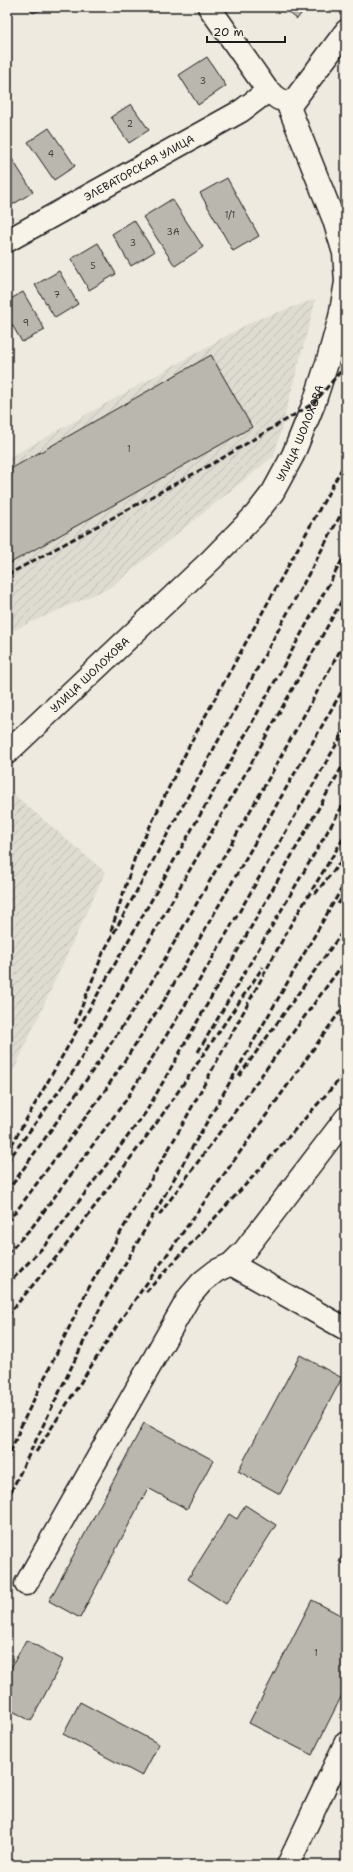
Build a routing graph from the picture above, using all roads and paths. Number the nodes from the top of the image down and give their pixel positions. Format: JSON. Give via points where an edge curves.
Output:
{"nodes":[{"id":1,"x":209,"y":7,"type":"edge"},
{"id":2,"x":346,"y":31,"type":"edge"},
{"id":3,"x":268,"y":91,"type":"junction"},
{"id":4,"x":289,"y":108,"type":"junction"},
{"id":5,"x":7,"y":241,"type":"edge"},
{"id":6,"x":7,"y":753,"type":"edge"},
{"id":7,"x":346,"y":1118,"type":"edge"},
{"id":8,"x":230,"y":1264,"type":"junction"},
{"id":9,"x":346,"y":1329,"type":"edge"},
{"id":10,"x":26,"y":1584,"type":"dead end"},
{"id":11,"x":346,"y":1742,"type":"edge"},
{"id":12,"x":288,"y":1865,"type":"edge"}],
"edges":[{"from":1,"to":3,"type":"street"},
{"from":2,"to":4,"type":"street"},
{"from":3,"to":4,"type":"street"},
{"from":3,"to":5,"type":"street","name":"ЭЛЕВАТОРСКАЯ УЛИЦА","via":[[241,111]]},
{"from":4,"to":6,"type":"street","name":"УЛИЦА ШОЛОХОВА","via":[[336,227],[344,253],[346,282],[330,353],[314,403],[293,455],[273,492],[256,514],[205,566]]},
{"from":7,"to":8,"type":"street","via":[[245,1250]]},
{"from":8,"to":9,"type":"street"},
{"from":8,"to":10,"type":"street","via":[[202,1282],[189,1297]]},
{"from":11,"to":12,"type":"street"}]}
